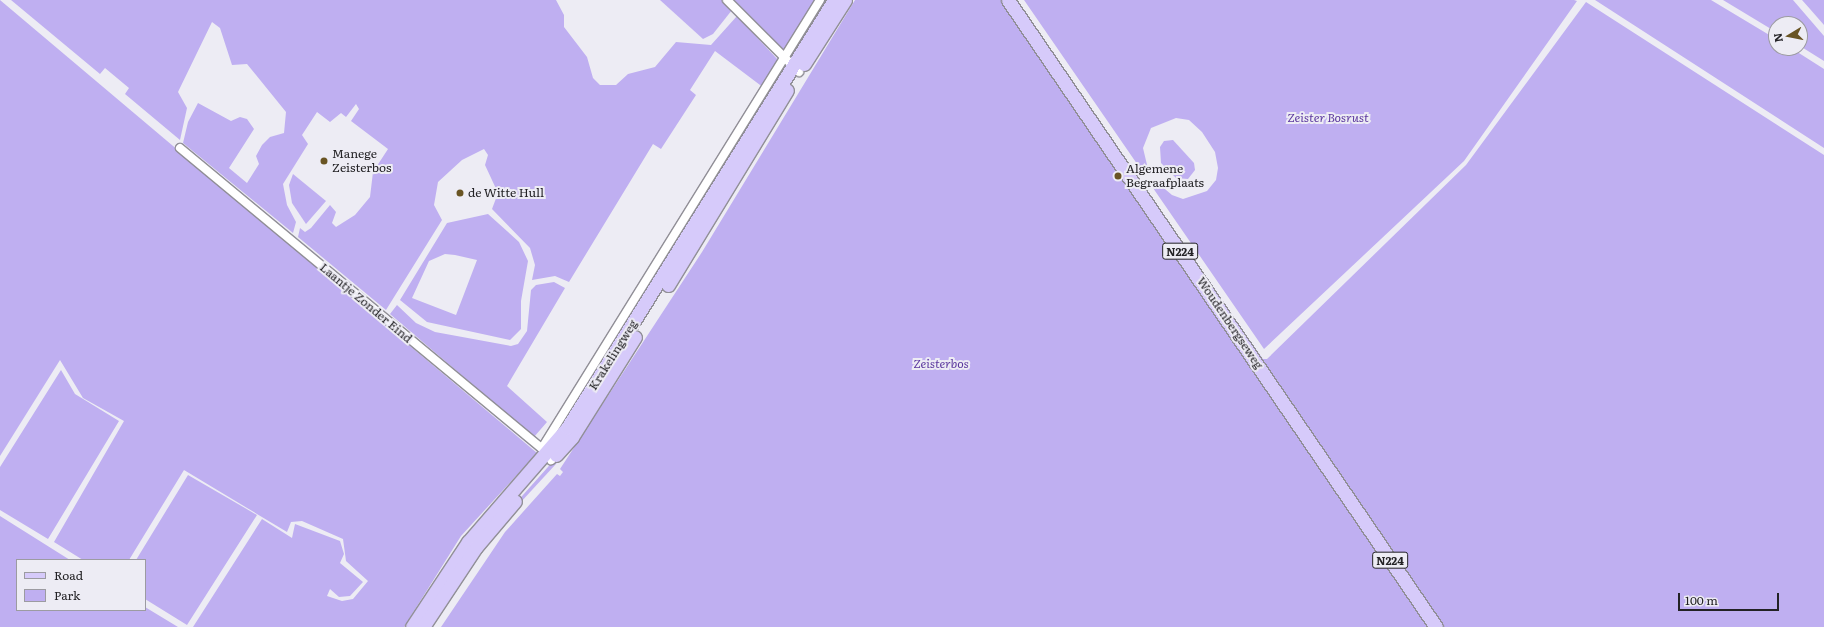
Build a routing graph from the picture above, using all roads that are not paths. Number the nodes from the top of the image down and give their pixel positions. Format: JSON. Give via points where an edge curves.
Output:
{"nodes":[{"id":1,"x":726,"y":0,"type":"edge"},
{"id":2,"x":820,"y":0,"type":"edge"},
{"id":3,"x":834,"y":0,"type":"edge"},
{"id":4,"x":845,"y":0,"type":"edge"},
{"id":5,"x":1008,"y":0,"type":"edge"},
{"id":6,"x":791,"y":66,"type":"junction"},
{"id":7,"x":180,"y":148,"type":"dead end"},
{"id":8,"x":547,"y":453,"type":"junction"},
{"id":9,"x":412,"y":627,"type":"edge"},
{"id":10,"x":423,"y":627,"type":"edge"},
{"id":11,"x":1436,"y":627,"type":"edge"}],
"edges":[{"from":1,"to":6,"type":"street"},
{"from":2,"to":6,"type":"street","name":"Krakelingweg"},
{"from":3,"to":6,"type":"main road","name":"Krakelingweg"},
{"from":4,"to":6,"type":"main road","name":"Krakelingweg"},
{"from":5,"to":11,"type":"main road","name":"Woudenbergseweg","number":"N224"},
{"from":6,"to":8,"type":"main road","name":"Krakelingweg","via":[[602,373]]},
{"from":7,"to":8,"type":"street","name":"Laantje Zonder Eind"},
{"from":8,"to":9,"type":"main road","name":"Krakelingweg","via":[[468,542]]},
{"from":8,"to":10,"type":"main road","name":"Krakelingweg","via":[[476,547]]}]}
